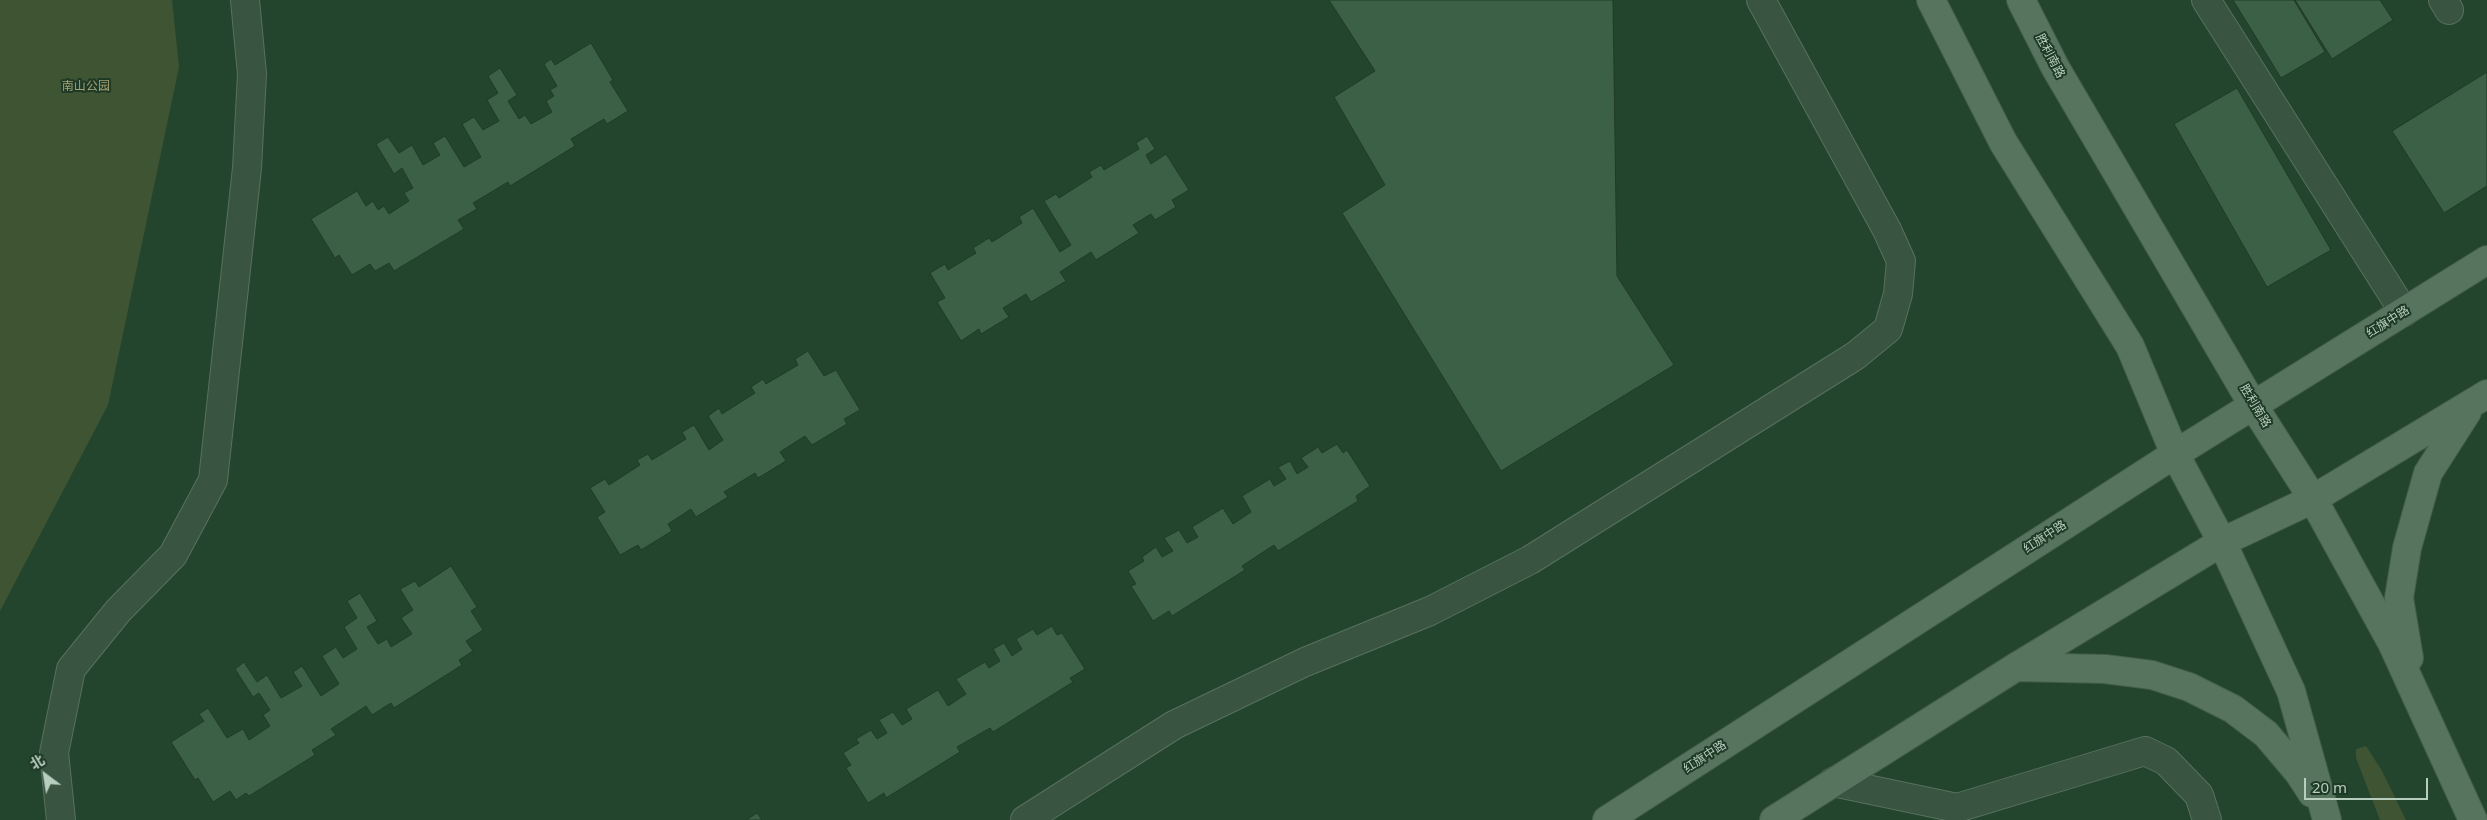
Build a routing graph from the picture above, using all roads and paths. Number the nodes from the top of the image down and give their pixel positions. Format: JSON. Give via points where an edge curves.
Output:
{"nodes":[{"id":1,"x":245,"y":0,"type":"edge"},
{"id":2,"x":1761,"y":0,"type":"edge"},
{"id":3,"x":1931,"y":0,"type":"edge"},
{"id":4,"x":2021,"y":0,"type":"edge"},
{"id":5,"x":2206,"y":0,"type":"edge"},
{"id":6,"x":2487,"y":260,"type":"edge"},
{"id":7,"x":2404,"y":312,"type":"junction"},
{"id":8,"x":2480,"y":398,"type":"edge"},
{"id":9,"x":2253,"y":406,"type":"junction"},
{"id":10,"x":2175,"y":454,"type":"junction"},
{"id":11,"x":2313,"y":499,"type":"junction"},
{"id":12,"x":2222,"y":542,"type":"junction"},
{"id":13,"x":2016,"y":667,"type":"junction"},
{"id":14,"x":2420,"y":705,"type":"junction"},
{"id":15,"x":1833,"y":782,"type":"junction"},
{"id":16,"x":2325,"y":815,"type":"edge"},
{"id":17,"x":61,"y":820,"type":"edge"},
{"id":18,"x":1025,"y":820,"type":"edge"},
{"id":19,"x":1607,"y":820,"type":"edge"},
{"id":20,"x":1774,"y":820,"type":"edge"},
{"id":21,"x":2207,"y":820,"type":"edge"},
{"id":22,"x":2473,"y":820,"type":"edge"}],
"edges":[{"from":1,"to":17,"type":"lane","via":[[252,74],[247,168],[213,480],[173,555],[118,611],[71,668],[54,753]]},
{"from":2,"to":18,"type":"lane","via":[[1901,261],[1898,294],[1888,329],[1855,356],[1530,560],[1430,611],[1305,662],[1174,726]]},
{"from":3,"to":10,"type":"main road","via":[[2003,142],[2130,346]]},
{"from":4,"to":9,"type":"main road","name":"胜利南路","via":[[2055,67]]},
{"from":5,"to":7,"type":"lane"},
{"from":6,"to":7,"type":"main road","name":"红旗中路"},
{"from":7,"to":9,"type":"main road","name":"红旗中路"},
{"from":8,"to":11,"type":"main road"},
{"from":8,"to":14,"type":"main road","via":[[2446,442],[2428,474],[2407,548],[2399,598]]},
{"from":9,"to":10,"type":"main road","name":"红旗中路"},
{"from":9,"to":11,"type":"main road","name":"胜利南路"},
{"from":10,"to":12,"type":"main road"},
{"from":10,"to":19,"type":"main road","name":"红旗中路"},
{"from":11,"to":12,"type":"main road"},
{"from":11,"to":14,"type":"main road","name":"胜利南路","via":[[2392,642]]},
{"from":12,"to":13,"type":"main road"},
{"from":12,"to":16,"type":"main road","via":[[2291,690]]},
{"from":13,"to":15,"type":"main road"},
{"from":13,"to":16,"type":"main road","via":[[2105,668],[2152,675],[2189,687],[2233,709],[2266,734],[2299,772]]},
{"from":14,"to":22,"type":"main road","name":"胜利南路"},
{"from":15,"to":20,"type":"main road"},
{"from":15,"to":21,"type":"lane","via":[[1957,808],[2145,751],[2166,761],[2199,795]]}]}
